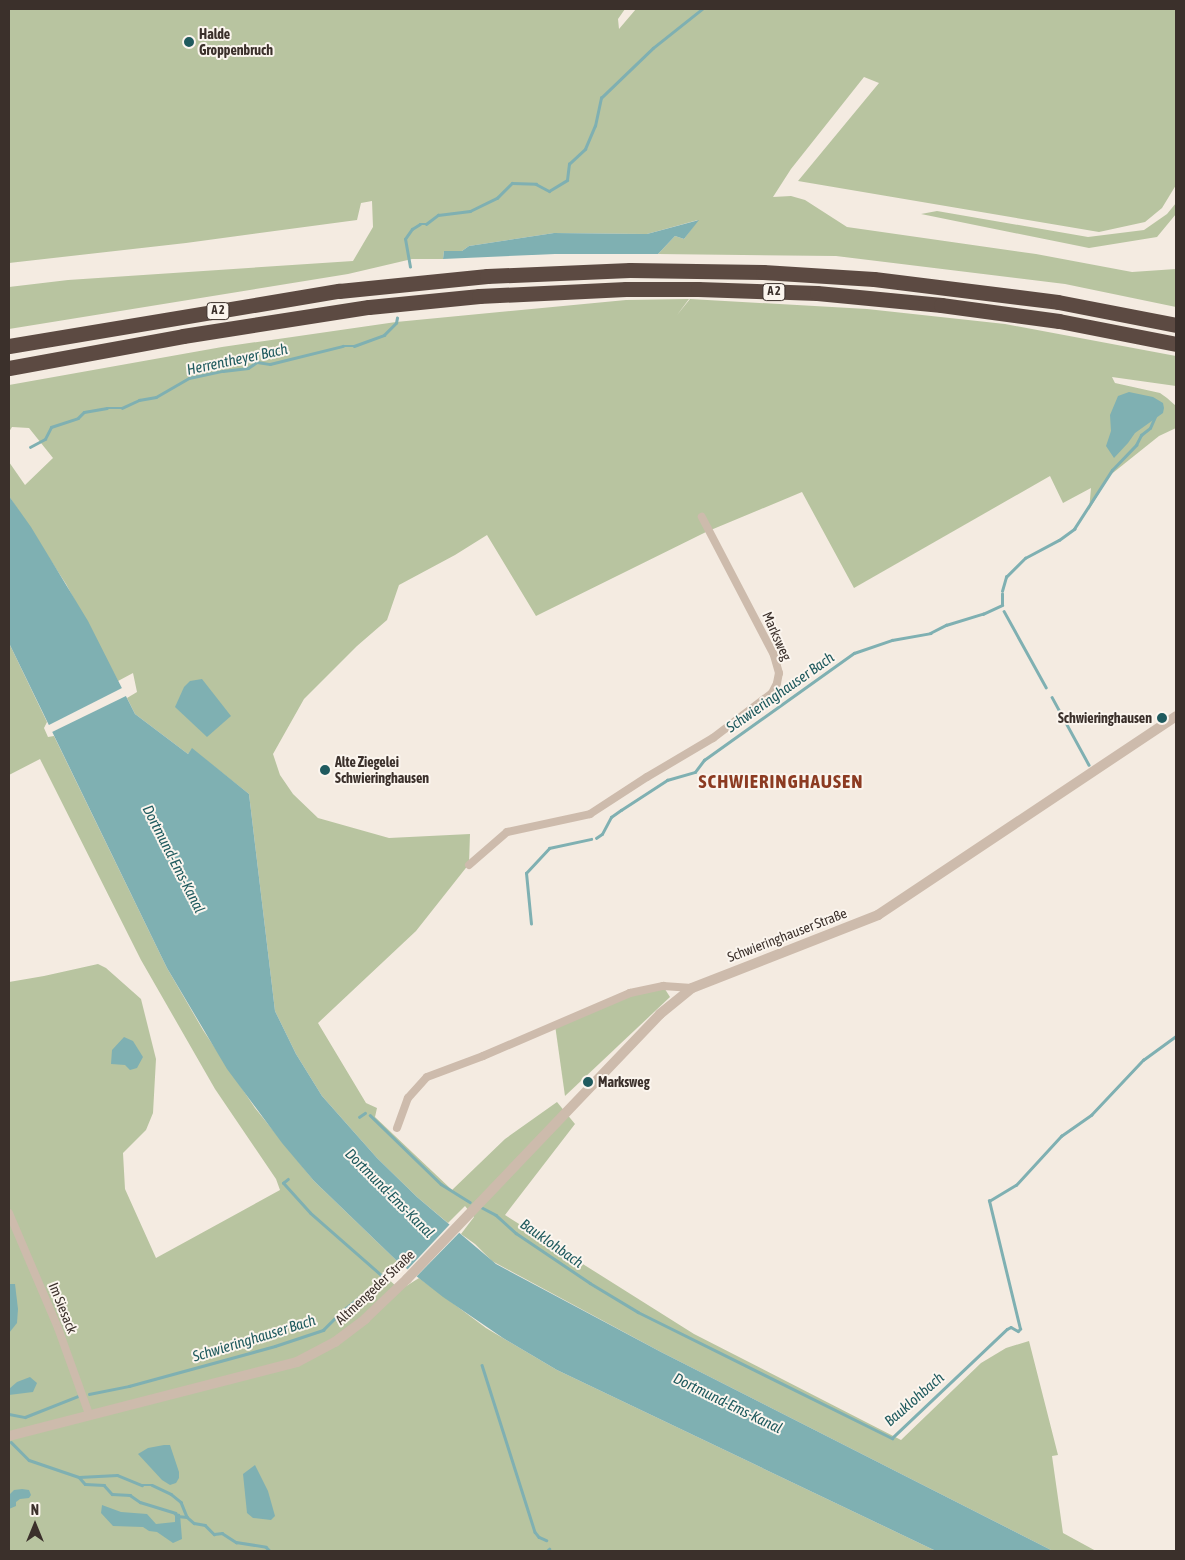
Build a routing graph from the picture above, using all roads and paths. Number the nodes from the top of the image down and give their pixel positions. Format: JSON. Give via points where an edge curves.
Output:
{"nodes":[{"id":1,"x":1176,"y":325,"type":"edge"},
{"id":2,"x":1176,"y":344,"type":"edge"},
{"id":3,"x":9,"y":346,"type":"edge"},
{"id":4,"x":9,"y":368,"type":"edge"},
{"id":5,"x":702,"y":517,"type":"dead end"},
{"id":6,"x":1176,"y":716,"type":"edge"},
{"id":7,"x":470,"y":864,"type":"dead end"},
{"id":8,"x":692,"y":988,"type":"junction"},
{"id":9,"x":397,"y":1128,"type":"dead end"},
{"id":10,"x":9,"y":1213,"type":"edge"},
{"id":11,"x":89,"y":1414,"type":"junction"},
{"id":12,"x":9,"y":1436,"type":"edge"}],
"edges":[{"from":1,"to":3,"type":"highway","number":"A 2","via":[[1058,302],[883,280],[763,272],[621,270],[487,276],[339,291]]},
{"from":2,"to":4,"type":"highway","number":"A 2","via":[[1059,321],[941,305],[817,293],[616,289],[369,307]]},
{"from":5,"to":7,"type":"street","name":"Marksweg","via":[[774,655],[779,673],[772,693],[713,738],[590,814],[507,832]]},
{"from":6,"to":8,"type":"street","name":"Schwieringhauser Straße","via":[[878,914]]},
{"from":8,"to":9,"type":"street","name":"Schwieringhauser Straße","via":[[663,986],[630,993],[426,1077],[408,1098]]},
{"from":8,"to":11,"type":"street","name":"Altmengeder Straße","via":[[660,1014],[407,1279],[335,1342],[297,1362]]},
{"from":10,"to":11,"type":"street","name":"Im Siesack","via":[[58,1328]]},
{"from":11,"to":12,"type":"street","name":"Altmengeder Straße"}]}
